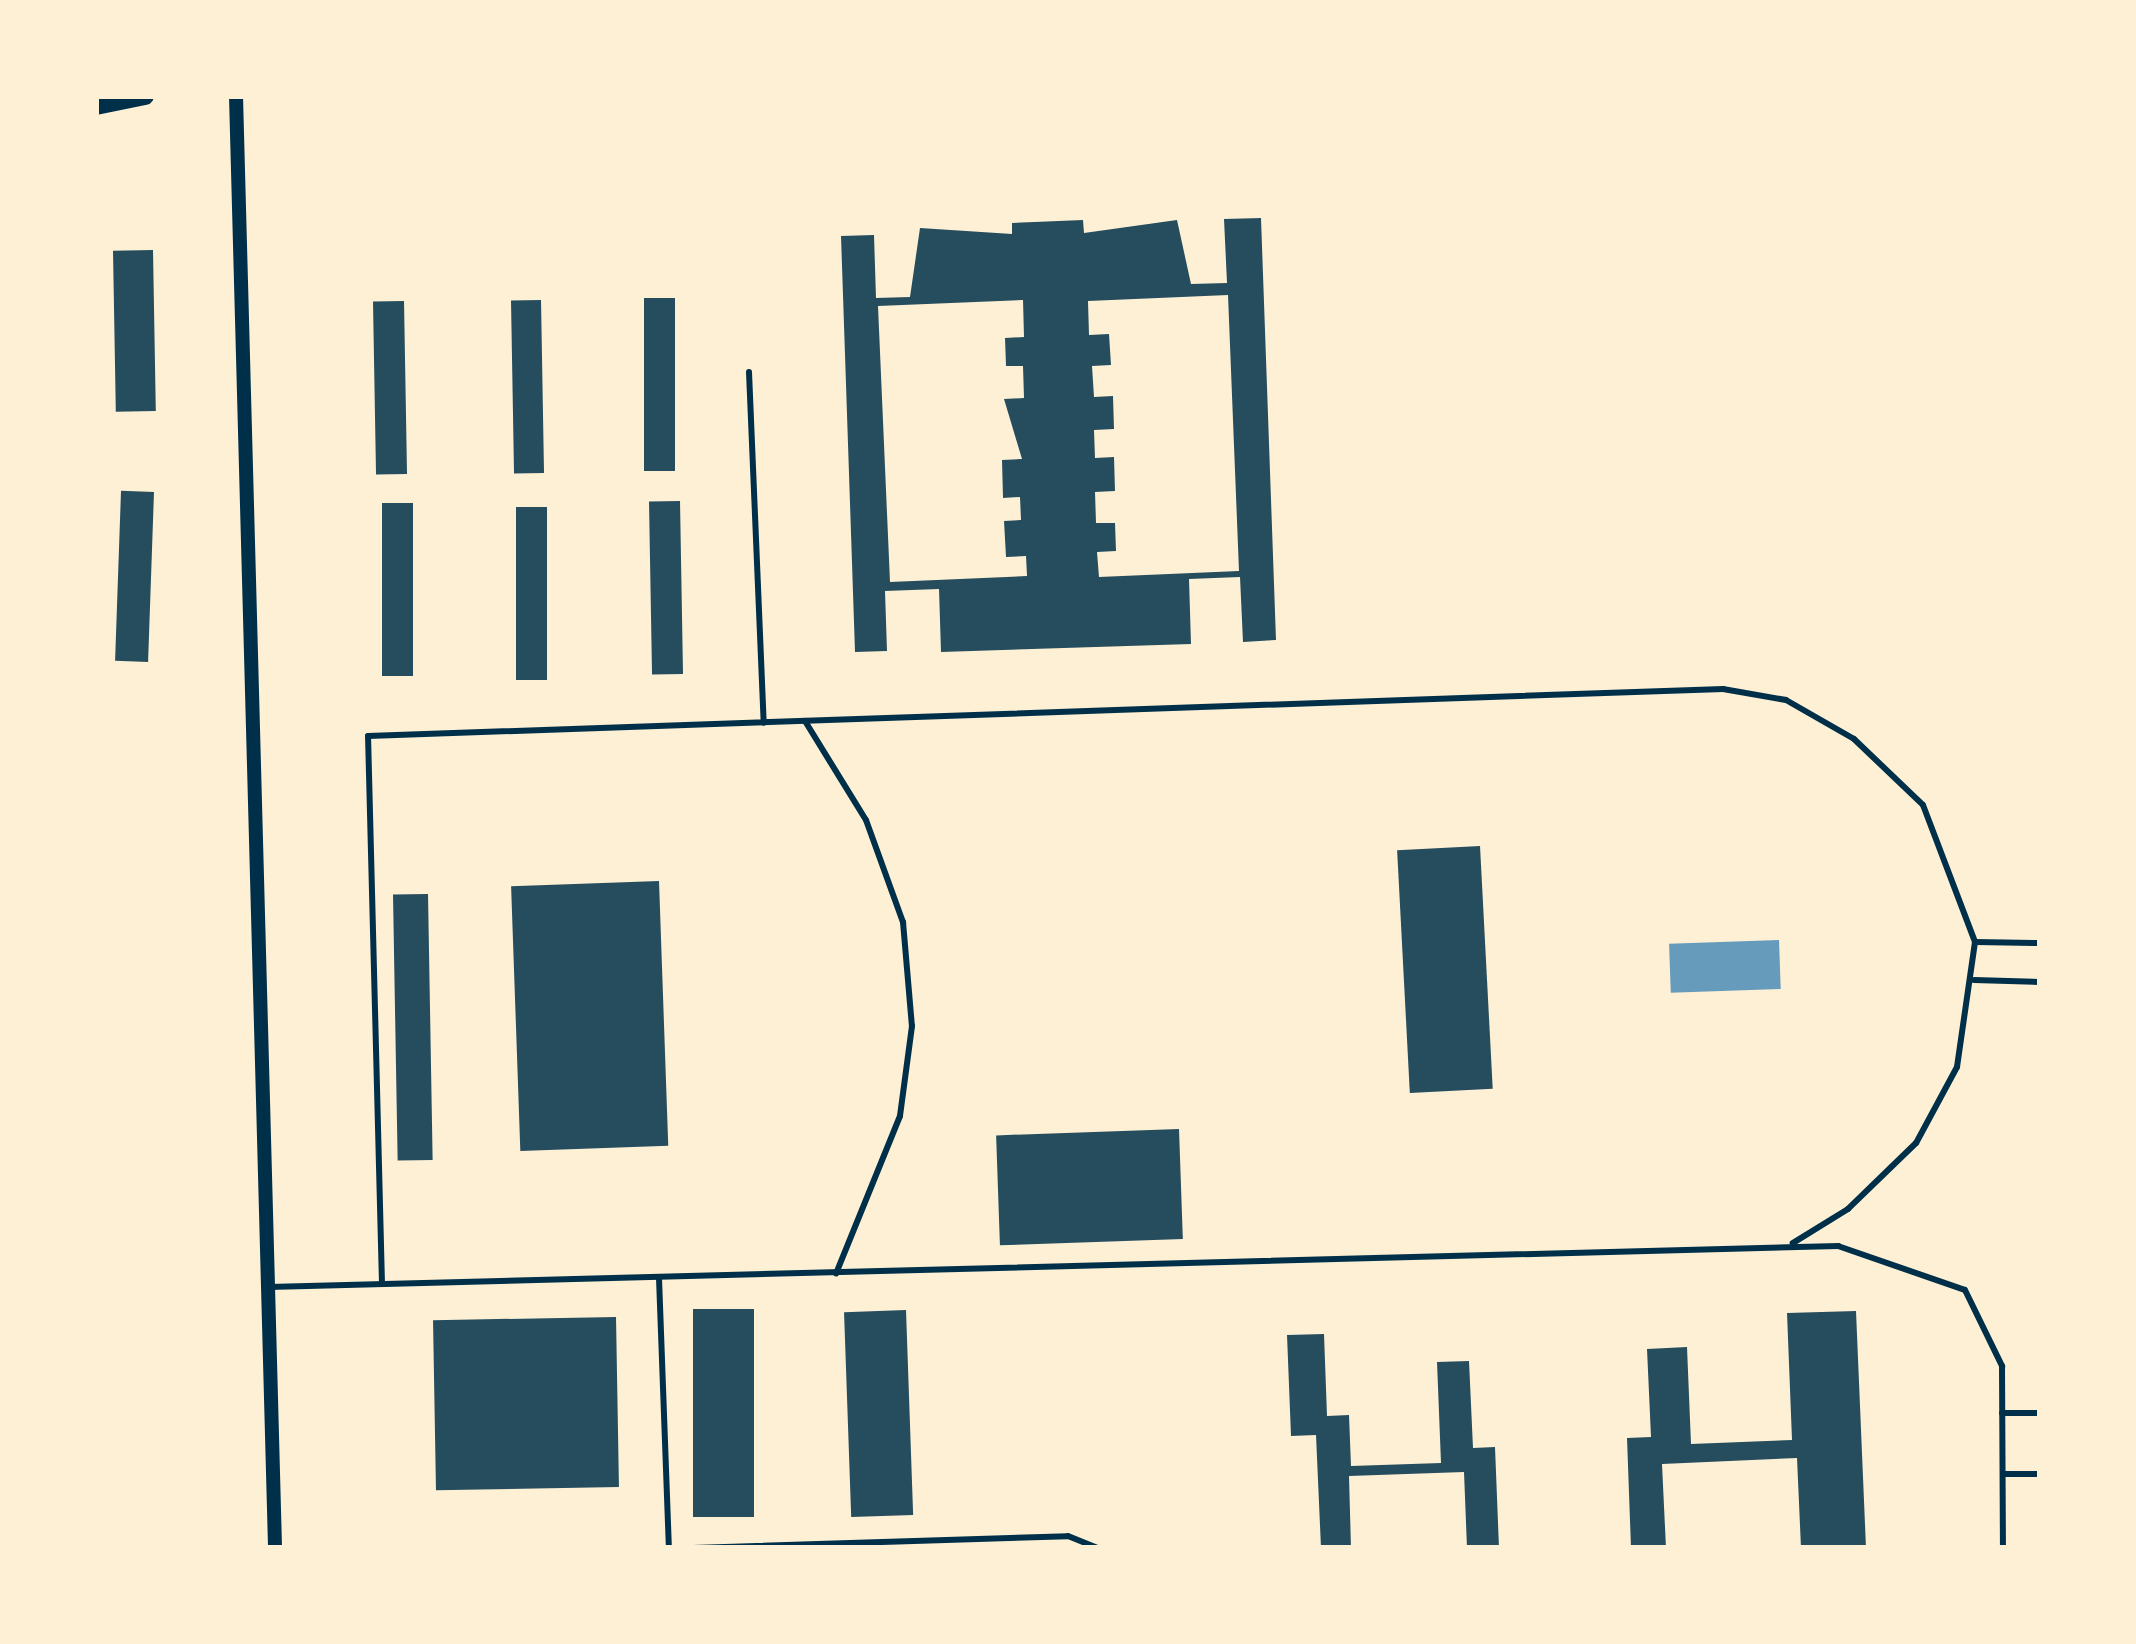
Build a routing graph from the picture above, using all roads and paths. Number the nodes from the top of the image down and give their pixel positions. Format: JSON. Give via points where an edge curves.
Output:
{"nodes":[{"id":1,"x":145,"y":96,"type":"edge"},
{"id":2,"x":236,"y":96,"type":"edge"},
{"id":3,"x":96,"y":106,"type":"edge"},
{"id":4,"x":749,"y":372,"type":"dead end"},
{"id":5,"x":805,"y":721,"type":"junction"},
{"id":6,"x":764,"y":723,"type":"junction"},
{"id":7,"x":1976,"y":942,"type":"junction"},
{"id":8,"x":2040,"y":943,"type":"edge"},
{"id":9,"x":1974,"y":980,"type":"junction"},
{"id":10,"x":2040,"y":982,"type":"edge"},
{"id":11,"x":1793,"y":1243,"type":"junction"},
{"id":12,"x":836,"y":1274,"type":"junction"},
{"id":13,"x":659,"y":1278,"type":"junction"},
{"id":14,"x":382,"y":1284,"type":"junction"},
{"id":15,"x":268,"y":1287,"type":"junction"},
{"id":16,"x":2002,"y":1413,"type":"junction"},
{"id":17,"x":2040,"y":1413,"type":"edge"},
{"id":18,"x":2002,"y":1474,"type":"junction"},
{"id":19,"x":2040,"y":1474,"type":"edge"},
{"id":20,"x":275,"y":1548,"type":"edge"},
{"id":21,"x":669,"y":1548,"type":"edge"},
{"id":22,"x":692,"y":1548,"type":"edge"},
{"id":23,"x":1098,"y":1548,"type":"edge"},
{"id":24,"x":2003,"y":1548,"type":"edge"}],
"edges":[{"from":1,"to":3,"type":"highway"},
{"from":2,"to":15,"type":"street"},
{"from":4,"to":6,"type":"lane"},
{"from":5,"to":6,"type":"lane"},
{"from":5,"to":7,"type":"lane","via":[[1723,689],[1786,700],[1854,739],[1924,806]]},
{"from":5,"to":12,"type":"lane","via":[[866,820],[896,902],[912,1026],[900,1116]]},
{"from":6,"to":14,"type":"lane","via":[[368,736]]},
{"from":7,"to":8,"type":"lane"},
{"from":7,"to":9,"type":"lane"},
{"from":9,"to":10,"type":"lane"},
{"from":9,"to":11,"type":"lane","via":[[1957,1067],[1916,1143],[1848,1209]]},
{"from":11,"to":12,"type":"lane"},
{"from":11,"to":16,"type":"lane","via":[[1838,1246],[1965,1290],[2002,1366]]},
{"from":12,"to":13,"type":"lane"},
{"from":13,"to":14,"type":"lane"},
{"from":13,"to":21,"type":"lane"},
{"from":14,"to":15,"type":"lane"},
{"from":15,"to":20,"type":"street"},
{"from":16,"to":17,"type":"lane"},
{"from":16,"to":18,"type":"lane"},
{"from":18,"to":19,"type":"lane"},
{"from":18,"to":24,"type":"lane"},
{"from":22,"to":23,"type":"lane","via":[[1068,1536]]}]}
